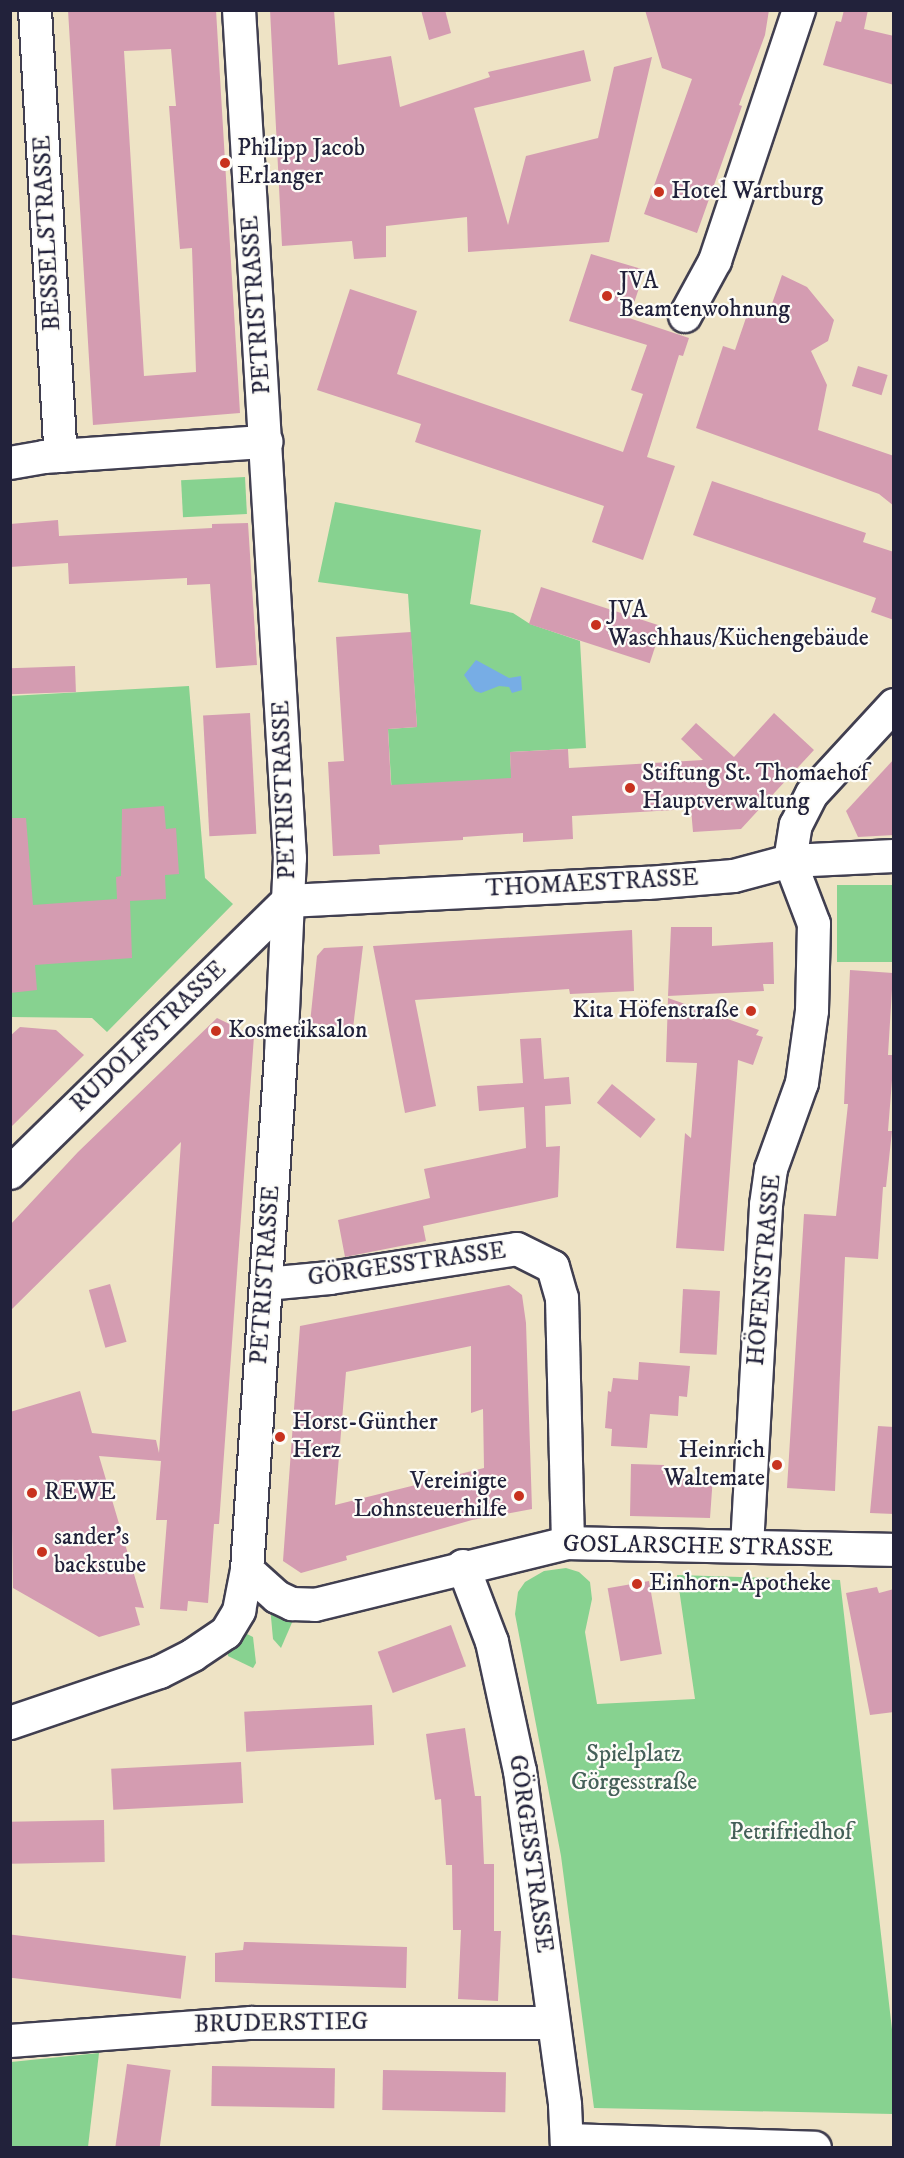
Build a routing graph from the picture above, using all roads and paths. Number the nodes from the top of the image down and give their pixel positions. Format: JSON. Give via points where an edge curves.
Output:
{"nodes":[{"id":1,"x":35,"y":10,"type":"edge"},
{"id":2,"x":239,"y":10,"type":"edge"},
{"id":3,"x":799,"y":10,"type":"edge"},
{"id":4,"x":685,"y":316,"type":"dead end"},
{"id":5,"x":266,"y":442,"type":"junction"},
{"id":6,"x":61,"y":456,"type":"junction"},
{"id":7,"x":10,"y":462,"type":"edge"},
{"id":8,"x":894,"y":705,"type":"edge"},
{"id":9,"x":894,"y":856,"type":"edge"},
{"id":10,"x":790,"y":861,"type":"junction"},
{"id":11,"x":288,"y":901,"type":"junction"},
{"id":12,"x":10,"y":1173,"type":"edge"},
{"id":13,"x":266,"y":1284,"type":"junction"},
{"id":14,"x":568,"y":1543,"type":"junction"},
{"id":15,"x":747,"y":1546,"type":"junction"},
{"id":16,"x":894,"y":1550,"type":"edge"},
{"id":17,"x":464,"y":1566,"type":"junction"},
{"id":18,"x":247,"y":1570,"type":"junction"},
{"id":19,"x":10,"y":1723,"type":"edge"},
{"id":20,"x":552,"y":2023,"type":"junction"},
{"id":21,"x":10,"y":2041,"type":"edge"},
{"id":22,"x":567,"y":2144,"type":"edge"},
{"id":23,"x":815,"y":2148,"type":"edge"}],
"edges":[{"from":1,"to":6,"type":"street","name":"BESSELSTRASSE"},
{"from":2,"to":5,"type":"street","name":"PETRISTRASSE"},
{"from":3,"to":4,"type":"street","via":[[716,261]]},
{"from":5,"to":6,"type":"street"},
{"from":5,"to":11,"type":"street","name":"PETRISTRASSE","via":[[287,784]]},
{"from":6,"to":7,"type":"street"},
{"from":8,"to":10,"type":"street","via":[[812,794],[796,825]]},
{"from":9,"to":10,"type":"street","name":"THOMAESTRASSE"},
{"from":10,"to":11,"type":"street","name":"THOMAESTRASSE","via":[[734,876]]},
{"from":10,"to":15,"type":"street","name":"HÖFENSTRASSE","via":[[814,924],[812,1011],[802,1083],[771,1169],[766,1205]]},
{"from":11,"to":12,"type":"street","name":"RUDOLFSTRASSE"},
{"from":11,"to":13,"type":"street","name":"PETRISTRASSE"},
{"from":13,"to":14,"type":"street","name":"GÖRGESSTRASSE","via":[[517,1249],[553,1267],[562,1298]]},
{"from":13,"to":18,"type":"street","name":"PETRISTRASSE"},
{"from":14,"to":15,"type":"street","name":"GOSLARSCHE STRASSE"},
{"from":14,"to":17,"type":"street","name":"GOSLARSCHE STRASSE"},
{"from":15,"to":16,"type":"street","name":"GOSLARSCHE STRASSE"},
{"from":17,"to":18,"type":"street","name":"GOSLARSCHE STRASSE","via":[[315,1605],[292,1604],[277,1597]]},
{"from":17,"to":20,"type":"street","name":"GÖRGESSTRASSE","via":[[506,1695],[520,1771]]},
{"from":18,"to":19,"type":"street","via":[[239,1611],[226,1633],[193,1655],[160,1672]]},
{"from":20,"to":21,"type":"street","name":"BRUDERSTIEG","via":[[251,2023]]},
{"from":20,"to":22,"type":"street","name":"GÖRGESSTRASSE"},
{"from":22,"to":23,"type":"street"}]}
